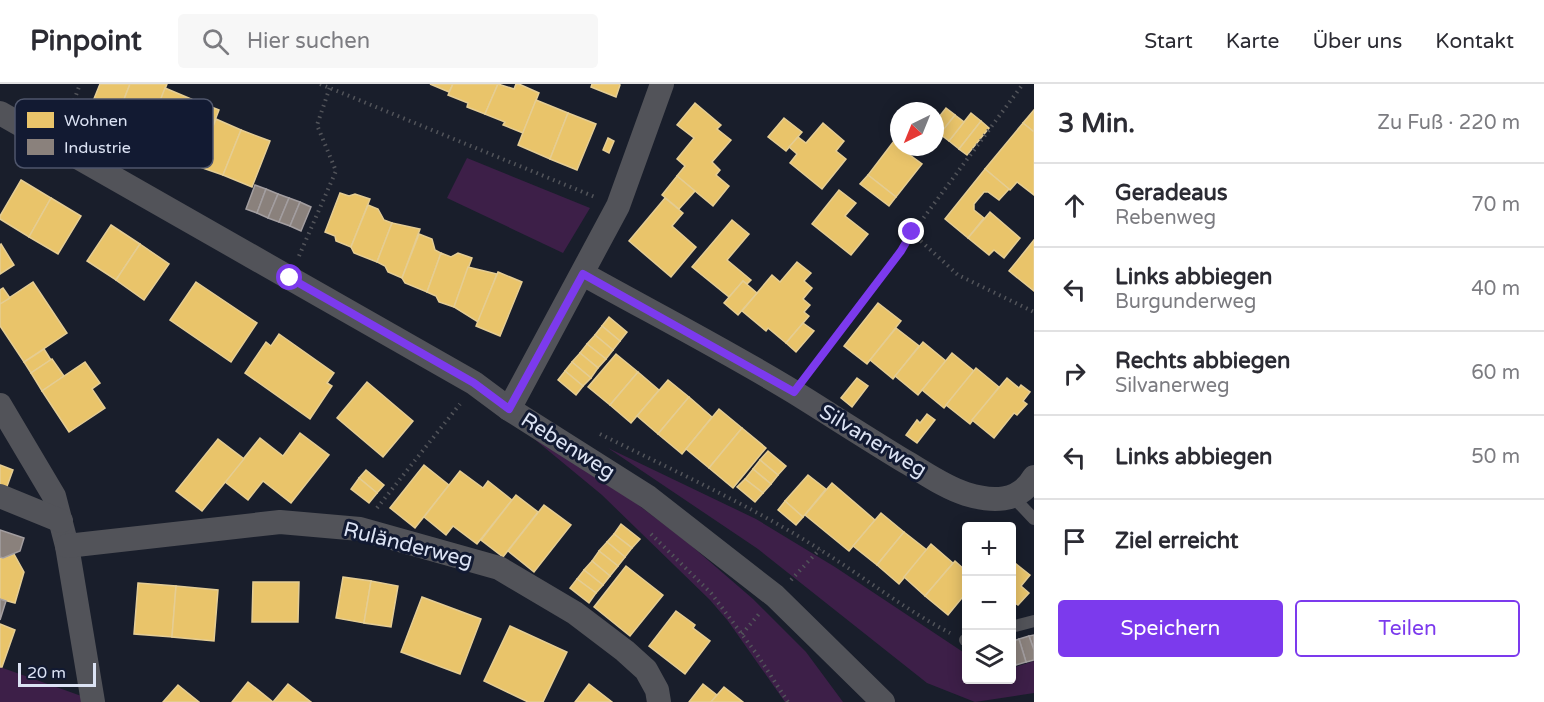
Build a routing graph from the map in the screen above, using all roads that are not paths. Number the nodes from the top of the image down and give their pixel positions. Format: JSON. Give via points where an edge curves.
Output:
{"nodes":[{"id":1,"x":662,"y":84,"type":"edge"},
{"id":2,"x":0,"y":113,"type":"edge"},
{"id":3,"x":15,"y":122,"type":"edge"},
{"id":4,"x":96,"y":168,"type":"edge"},
{"id":5,"x":583,"y":274,"type":"junction"},
{"id":6,"x":0,"y":405,"type":"edge"},
{"id":7,"x":509,"y":409,"type":"junction"},
{"id":8,"x":1034,"y":477,"type":"edge"},
{"id":9,"x":0,"y":496,"type":"edge"},
{"id":10,"x":1013,"y":497,"type":"junction"},
{"id":11,"x":1034,"y":519,"type":"edge"},
{"id":12,"x":61,"y":520,"type":"junction"},
{"id":13,"x":67,"y":546,"type":"junction"},
{"id":14,"x":1034,"y":621,"type":"edge"},
{"id":15,"x":1016,"y":626,"type":"edge"},
{"id":16,"x":93,"y":702,"type":"edge"},
{"id":17,"x":659,"y":702,"type":"edge"},
{"id":18,"x":883,"y":702,"type":"edge"}],
"edges":[{"from":1,"to":5,"type":"street","via":[[618,206]]},
{"from":2,"to":3,"type":"street","name":"Rebenweg"},
{"from":4,"to":7,"type":"street","name":"Rebenweg","via":[[474,383]]},
{"from":5,"to":7,"type":"street"},
{"from":5,"to":10,"type":"street","name":"Silvanerweg","via":[[794,392],[942,483],[967,494],[1000,500]]},
{"from":6,"to":12,"type":"street","via":[[54,496]]},
{"from":7,"to":18,"type":"street","name":"Rebenweg","via":[[648,497],[775,596]]},
{"from":8,"to":10,"type":"street"},
{"from":9,"to":12,"type":"street"},
{"from":10,"to":11,"type":"lane"},
{"from":12,"to":13,"type":"street"},
{"from":13,"to":16,"type":"street"},
{"from":13,"to":17,"type":"street","name":"Ruländerweg","via":[[280,522],[360,529],[499,568],[575,613],[626,651],[646,670]]},
{"from":14,"to":15,"type":"lane"}]}
